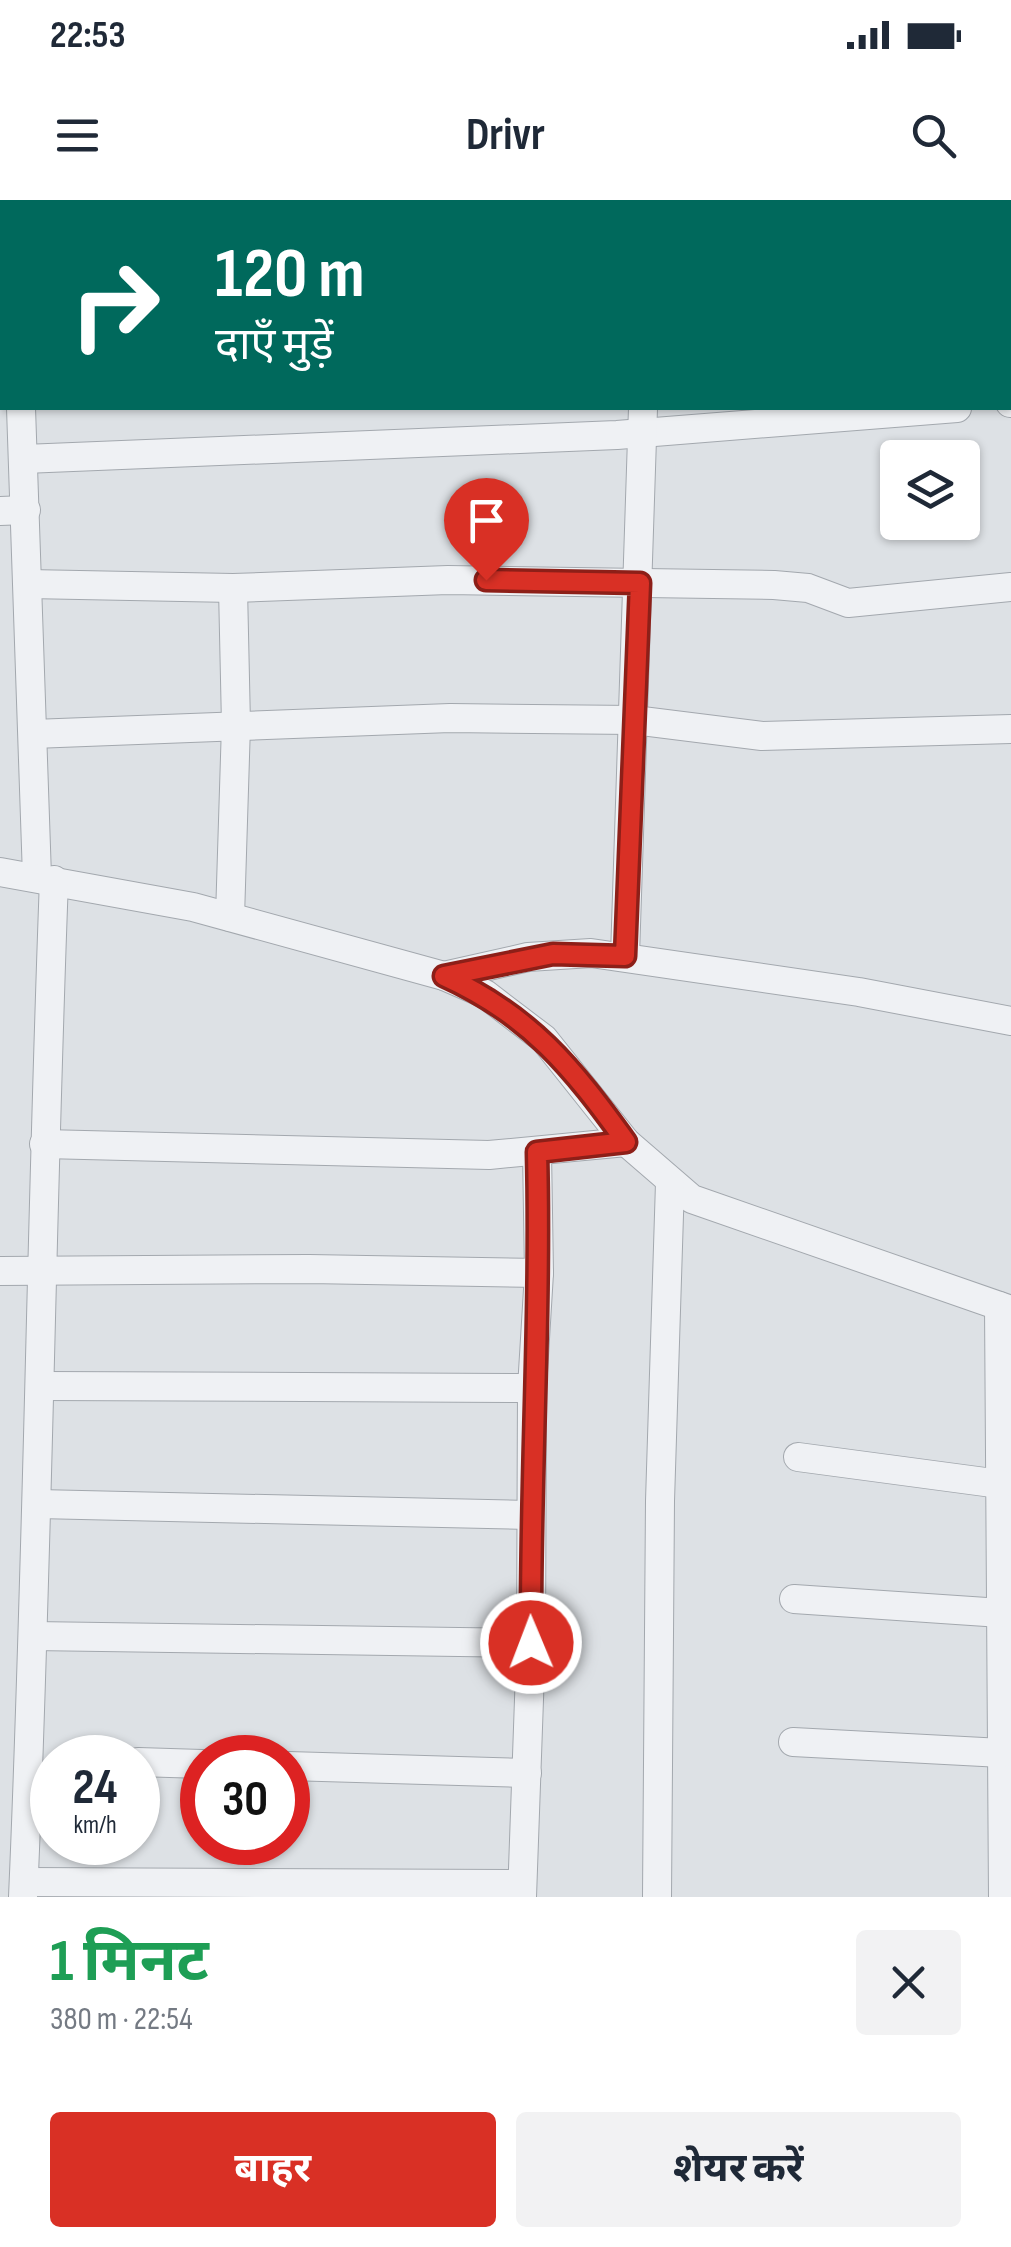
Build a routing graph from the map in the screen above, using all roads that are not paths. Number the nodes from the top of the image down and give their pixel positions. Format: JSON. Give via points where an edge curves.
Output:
{"nodes":[{"id":1,"x":21,"y":410,"type":"edge"},
{"id":2,"x":905,"y":410,"type":"edge"},
{"id":3,"x":643,"y":420,"type":"edge"},
{"id":4,"x":24,"y":459,"type":"junction"},
{"id":5,"x":13,"y":511,"type":"edge"},
{"id":6,"x":640,"y":583,"type":"junction"},
{"id":7,"x":28,"y":584,"type":"junction"},
{"id":8,"x":1011,"y":587,"type":"edge"},
{"id":9,"x":233,"y":588,"type":"junction"},
{"id":10,"x":634,"y":720,"type":"junction"},
{"id":11,"x":236,"y":725,"type":"junction"},
{"id":12,"x":1011,"y":728,"type":"edge"},
{"id":13,"x":33,"y":734,"type":"junction"},
{"id":14,"x":0,"y":872,"type":"edge"},
{"id":15,"x":46,"y":879,"type":"junction"},
{"id":16,"x":230,"y":917,"type":"junction"},
{"id":17,"x":625,"y":956,"type":"junction"},
{"id":18,"x":444,"y":976,"type":"junction"},
{"id":19,"x":1011,"y":1021,"type":"edge"},
{"id":20,"x":626,"y":1142,"type":"junction"},
{"id":21,"x":44,"y":1144,"type":"junction"},
{"id":22,"x":537,"y":1152,"type":"junction"},
{"id":23,"x":670,"y":1183,"type":"junction"},
{"id":24,"x":43,"y":1270,"type":"junction"},
{"id":25,"x":0,"y":1271,"type":"edge"},
{"id":26,"x":540,"y":1273,"type":"junction"},
{"id":27,"x":1005,"y":1308,"type":"edge"},
{"id":28,"x":43,"y":1386,"type":"junction"},
{"id":29,"x":532,"y":1388,"type":"junction"},
{"id":30,"x":798,"y":1457,"type":"dead end"},
{"id":31,"x":1000,"y":1484,"type":"junction"},
{"id":32,"x":38,"y":1504,"type":"junction"},
{"id":33,"x":530,"y":1515,"type":"junction"},
{"id":34,"x":794,"y":1600,"type":"dead end"},
{"id":35,"x":1001,"y":1613,"type":"junction"},
{"id":36,"x":33,"y":1636,"type":"junction"},
{"id":37,"x":531,"y":1643,"type":"junction"},
{"id":38,"x":39,"y":1735,"type":"edge"},
{"id":39,"x":794,"y":1742,"type":"dead end"},
{"id":40,"x":1002,"y":1753,"type":"junction"},
{"id":41,"x":310,"y":1767,"type":"edge"},
{"id":42,"x":527,"y":1773,"type":"junction"},
{"id":43,"x":30,"y":1836,"type":"edge"},
{"id":44,"x":23,"y":1890,"type":"edge"},
{"id":45,"x":522,"y":1890,"type":"edge"},
{"id":46,"x":656,"y":1897,"type":"edge"},
{"id":47,"x":1004,"y":1897,"type":"edge"}],
"edges":[{"from":1,"to":4,"type":"street"},
{"from":2,"to":3,"type":"street"},
{"from":3,"to":4,"type":"street"},
{"from":3,"to":6,"type":"street"},
{"from":4,"to":5,"type":"street"},
{"from":5,"to":7,"type":"street"},
{"from":6,"to":8,"type":"street","via":[[794,586],[848,603]]},
{"from":6,"to":9,"type":"street","via":[[448,580]]},
{"from":6,"to":10,"type":"street"},
{"from":7,"to":9,"type":"street"},
{"from":7,"to":13,"type":"street"},
{"from":9,"to":11,"type":"street"},
{"from":10,"to":11,"type":"street"},
{"from":10,"to":12,"type":"street","via":[[762,736]]},
{"from":10,"to":17,"type":"street"},
{"from":11,"to":13,"type":"street"},
{"from":11,"to":16,"type":"street"},
{"from":13,"to":15,"type":"street"},
{"from":14,"to":15,"type":"street"},
{"from":15,"to":16,"type":"street"},
{"from":15,"to":21,"type":"street"},
{"from":16,"to":18,"type":"street"},
{"from":17,"to":18,"type":"street","via":[[553,954]]},
{"from":17,"to":19,"type":"street"},
{"from":18,"to":20,"type":"street","via":[[485,994],[544,1038]]},
{"from":20,"to":22,"type":"street"},
{"from":20,"to":23,"type":"street"},
{"from":21,"to":22,"type":"street"},
{"from":21,"to":24,"type":"street"},
{"from":22,"to":26,"type":"street"},
{"from":23,"to":27,"type":"street","via":[[718,1211]]},
{"from":23,"to":46,"type":"street"},
{"from":24,"to":25,"type":"street"},
{"from":24,"to":26,"type":"street"},
{"from":24,"to":28,"type":"street"},
{"from":26,"to":29,"type":"street"},
{"from":27,"to":31,"type":"street"},
{"from":28,"to":29,"type":"street"},
{"from":28,"to":32,"type":"street"},
{"from":29,"to":33,"type":"street"},
{"from":30,"to":31,"type":"street"},
{"from":31,"to":35,"type":"street"},
{"from":32,"to":33,"type":"street"},
{"from":32,"to":36,"type":"street"},
{"from":33,"to":37,"type":"street"},
{"from":34,"to":35,"type":"street"},
{"from":35,"to":40,"type":"street"},
{"from":36,"to":37,"type":"street"},
{"from":36,"to":38,"type":"street"},
{"from":37,"to":42,"type":"street"},
{"from":39,"to":40,"type":"street"},
{"from":40,"to":47,"type":"street"},
{"from":41,"to":42,"type":"street"},
{"from":42,"to":45,"type":"street"},
{"from":43,"to":44,"type":"street"},
{"from":44,"to":45,"type":"street"}]}
